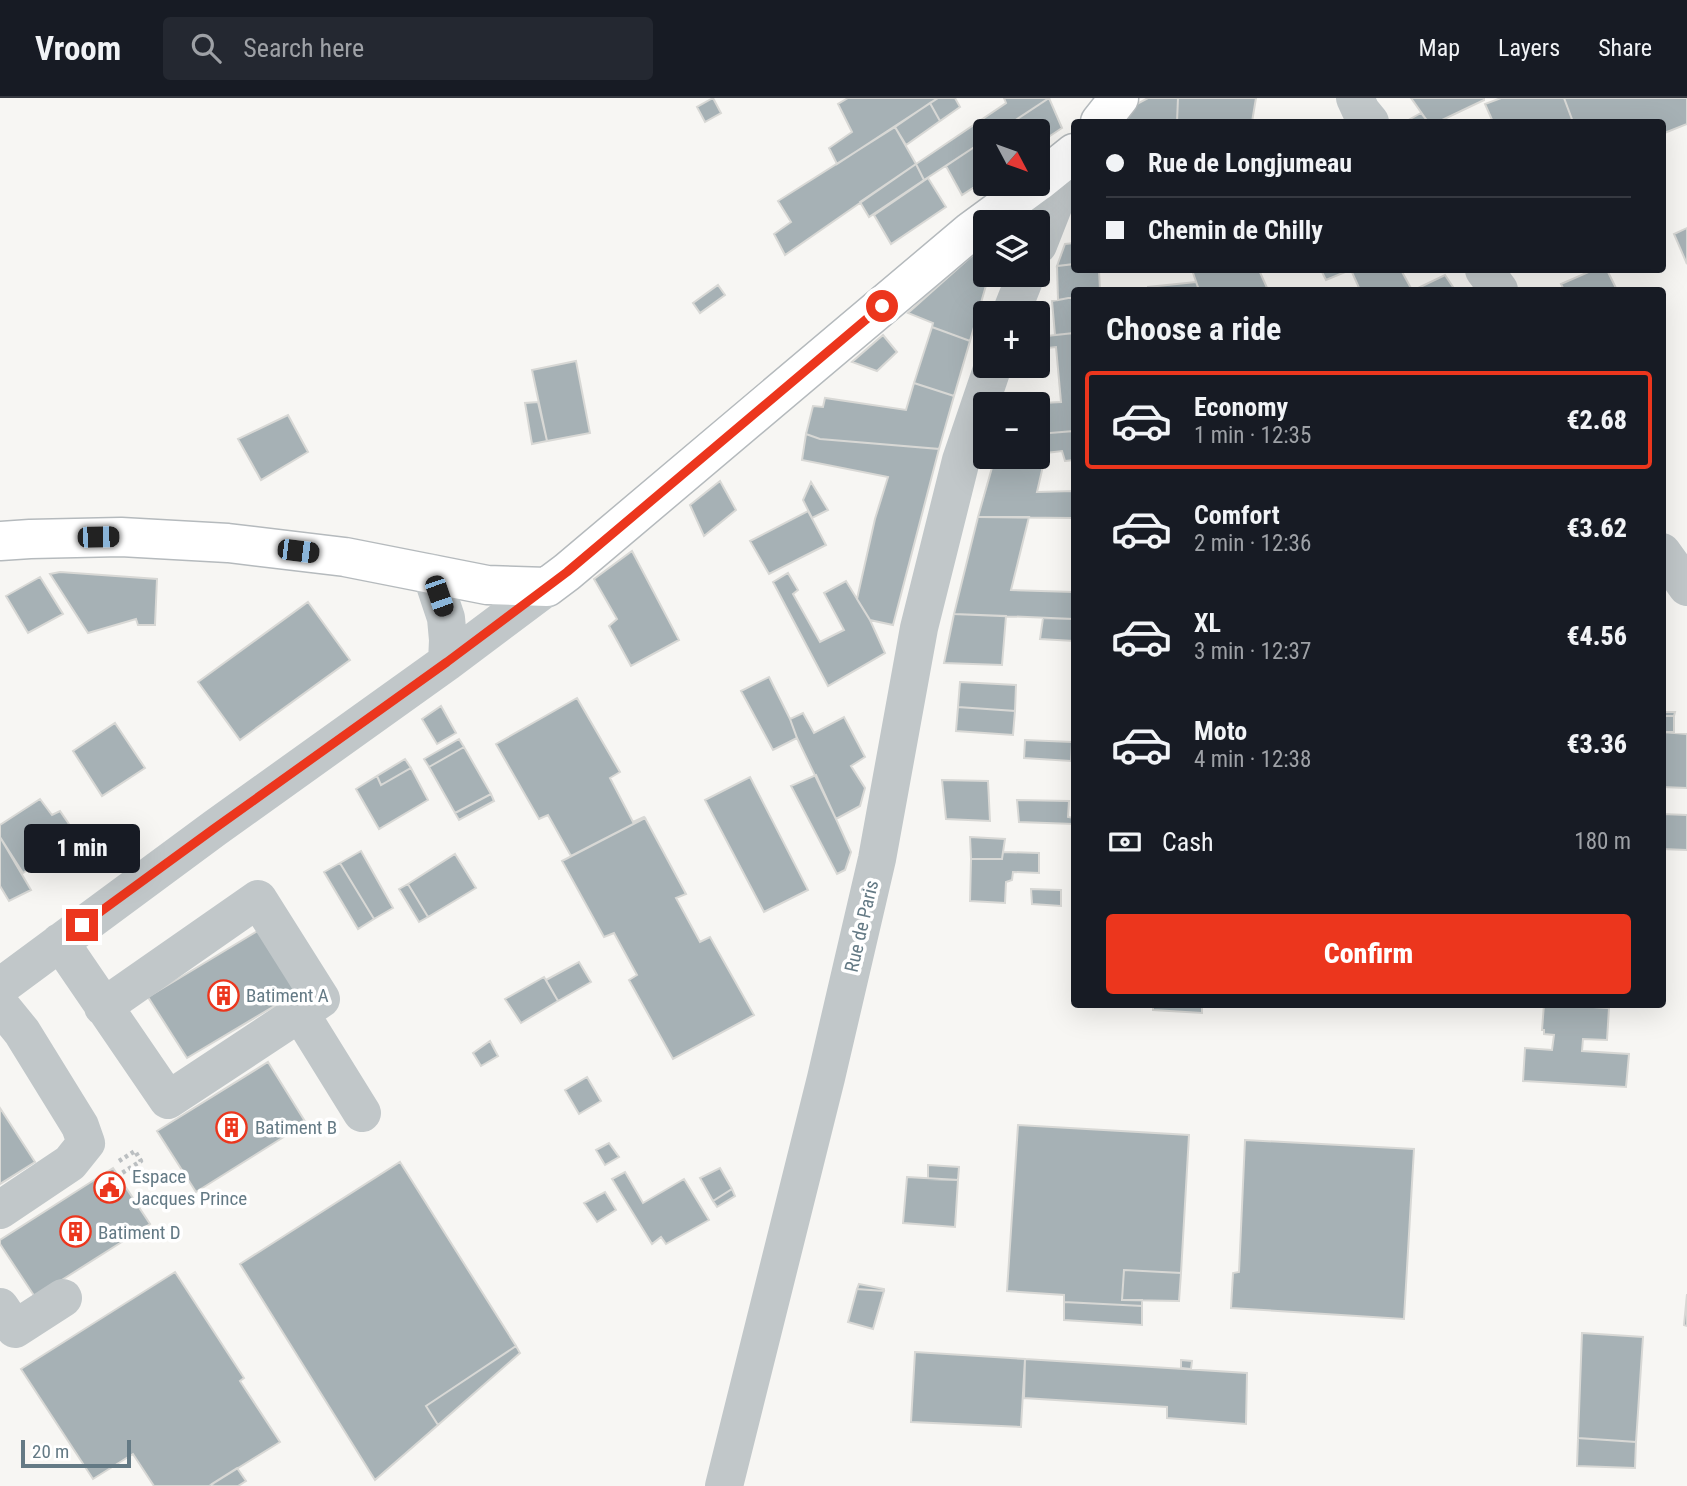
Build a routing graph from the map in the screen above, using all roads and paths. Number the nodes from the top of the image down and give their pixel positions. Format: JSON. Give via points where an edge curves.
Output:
{"nodes":[{"id":1,"x":1051,"y":172,"type":"edge"},
{"id":2,"x":1050,"y":214,"type":"edge"},
{"id":3,"x":989,"y":378,"type":"edge"},
{"id":4,"x":0,"y":541,"type":"edge"},
{"id":5,"x":1666,"y":558,"type":"edge"},
{"id":6,"x":431,"y":573,"type":"junction"},
{"id":7,"x":547,"y":587,"type":"junction"},
{"id":8,"x":1687,"y":587,"type":"edge"},
{"id":9,"x":447,"y":662,"type":"junction"},
{"id":10,"x":60,"y":942,"type":"junction"},
{"id":11,"x":0,"y":987,"type":"edge"},
{"id":12,"x":0,"y":1005,"type":"edge"},
{"id":13,"x":103,"y":1007,"type":"junction"},
{"id":14,"x":300,"y":1013,"type":"junction"},
{"id":15,"x":362,"y":1113,"type":"dead end"},
{"id":16,"x":119,"y":1161,"type":"dead end"},
{"id":17,"x":122,"y":1173,"type":"dead end"},
{"id":18,"x":0,"y":1210,"type":"edge"},
{"id":19,"x":63,"y":1298,"type":"dead end"},
{"id":20,"x":0,"y":1307,"type":"edge"},
{"id":21,"x":724,"y":1486,"type":"edge"}],
"edges":[{"from":1,"to":2,"type":"street","via":[[1060,189]]},
{"from":1,"to":7,"type":"main road","via":[[971,231]]},
{"from":3,"to":21,"type":"street","name":"Rue de Paris","via":[[961,460],[919,628],[877,859]]},
{"from":4,"to":6,"type":"main road","via":[[121,537],[228,543]]},
{"from":5,"to":8,"type":"street"},
{"from":6,"to":7,"type":"main road","via":[[486,585]]},
{"from":6,"to":9,"type":"street","via":[[446,618]]},
{"from":7,"to":9,"type":"street"},
{"from":9,"to":10,"type":"street"},
{"from":10,"to":11,"type":"street"},
{"from":10,"to":13,"type":"street"},
{"from":12,"to":18,"type":"street","via":[[22,1032],[86,1143],[70,1163]]},
{"from":13,"to":14,"type":"street","via":[[168,1100]]},
{"from":13,"to":14,"type":"street","via":[[258,899],[321,999]]},
{"from":14,"to":15,"type":"street"},
{"from":16,"to":17,"type":"path","via":[[135,1151],[141,1161]]},
{"from":19,"to":20,"type":"street","via":[[15,1329]]}]}
